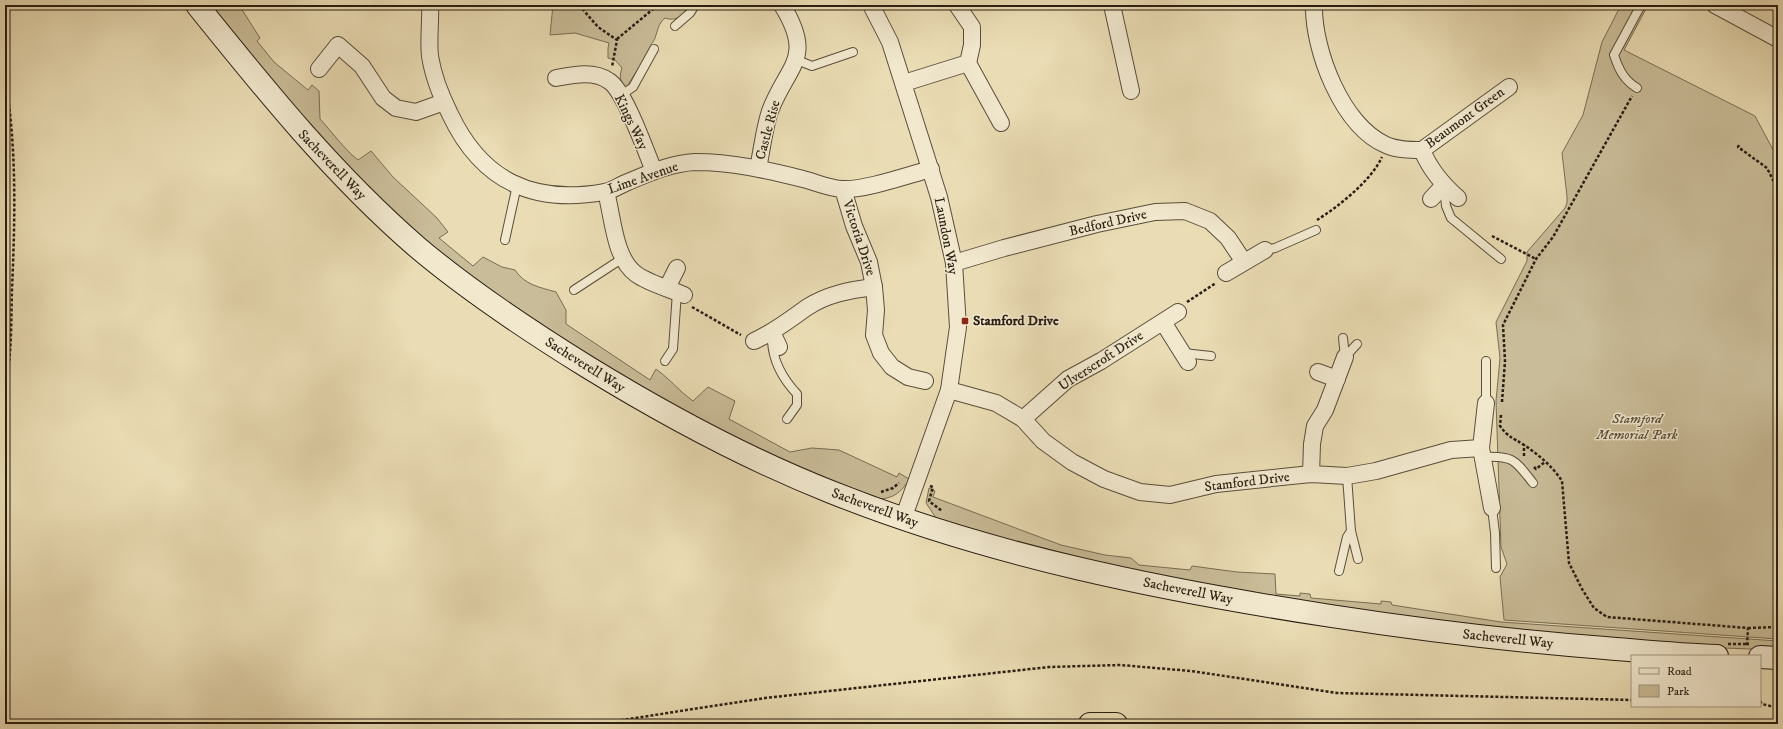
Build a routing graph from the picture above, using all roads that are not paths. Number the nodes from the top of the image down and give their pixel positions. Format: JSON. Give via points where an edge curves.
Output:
{"nodes":[{"id":1,"x":197,"y":5,"type":"edge"},
{"id":2,"x":430,"y":5,"type":"edge"},
{"id":3,"x":695,"y":5,"type":"edge"},
{"id":4,"x":782,"y":5,"type":"edge"},
{"id":5,"x":871,"y":5,"type":"edge"},
{"id":6,"x":957,"y":5,"type":"edge"},
{"id":7,"x":1112,"y":5,"type":"edge"},
{"id":8,"x":1314,"y":5,"type":"edge"},
{"id":9,"x":1640,"y":5,"type":"edge"},
{"id":10,"x":1715,"y":5,"type":"edge"},
{"id":11,"x":675,"y":26,"type":"dead end"},
{"id":12,"x":1778,"y":39,"type":"edge"},
{"id":13,"x":654,"y":49,"type":"dead end"},
{"id":14,"x":853,"y":52,"type":"dead end"},
{"id":15,"x":797,"y":60,"type":"junction"},
{"id":16,"x":968,"y":63,"type":"junction"},
{"id":17,"x":319,"y":69,"type":"dead end"},
{"id":18,"x":556,"y":78,"type":"dead end"},
{"id":19,"x":904,"y":83,"type":"junction"},
{"id":20,"x":1509,"y":87,"type":"dead end"},
{"id":21,"x":1637,"y":88,"type":"road end"},
{"id":22,"x":1131,"y":91,"type":"dead end"},
{"id":23,"x":620,"y":96,"type":"junction"},
{"id":24,"x":444,"y":102,"type":"junction"},
{"id":25,"x":1000,"y":123,"type":"dead end"},
{"id":26,"x":1422,"y":150,"type":"junction"},
{"id":27,"x":758,"y":168,"type":"junction"},
{"id":28,"x":931,"y":169,"type":"junction"},
{"id":29,"x":654,"y":171,"type":"junction"},
{"id":30,"x":517,"y":185,"type":"junction"},
{"id":31,"x":1444,"y":185,"type":"junction"},
{"id":32,"x":843,"y":189,"type":"junction"},
{"id":33,"x":606,"y":192,"type":"junction"},
{"id":34,"x":1458,"y":198,"type":"dead end"},
{"id":35,"x":1431,"y":199,"type":"dead end"},
{"id":36,"x":1314,"y":226,"type":"road end"},
{"id":37,"x":505,"y":240,"type":"dead end"},
{"id":38,"x":1265,"y":250,"type":"joint"},
{"id":39,"x":623,"y":258,"type":"junction"},
{"id":40,"x":1501,"y":258,"type":"dead end"},
{"id":41,"x":1244,"y":262,"type":"junction"},
{"id":42,"x":954,"y":264,"type":"junction"},
{"id":43,"x":677,"y":268,"type":"dead end"},
{"id":44,"x":1226,"y":273,"type":"road end"},
{"id":45,"x":874,"y":287,"type":"junction"},
{"id":46,"x":574,"y":290,"type":"dead end"},
{"id":47,"x":676,"y":292,"type":"junction"},
{"id":48,"x":1178,"y":312,"type":"road end"},
{"id":49,"x":1163,"y":322,"type":"junction"},
{"id":50,"x":772,"y":332,"type":"junction"},
{"id":51,"x":1343,"y":338,"type":"dead end"},
{"id":52,"x":754,"y":340,"type":"road end"},
{"id":53,"x":1358,"y":344,"type":"dead end"},
{"id":54,"x":779,"y":347,"type":"dead end"},
{"id":55,"x":1211,"y":356,"type":"dead end"},
{"id":56,"x":1345,"y":357,"type":"junction"},
{"id":57,"x":1186,"y":358,"type":"joint"},
{"id":58,"x":664,"y":361,"type":"dead end"},
{"id":59,"x":1486,"y":361,"type":"dead end"},
{"id":60,"x":1318,"y":372,"type":"dead end"},
{"id":61,"x":1337,"y":379,"type":"junction"},
{"id":62,"x":925,"y":380,"type":"dead end"},
{"id":63,"x":950,"y":390,"type":"junction"},
{"id":64,"x":1494,"y":404,"type":"joint"},
{"id":65,"x":787,"y":419,"type":"dead end"},
{"id":66,"x":1023,"y":419,"type":"junction"},
{"id":67,"x":1482,"y":452,"type":"junction"},
{"id":68,"x":1311,"y":474,"type":"junction"},
{"id":69,"x":1347,"y":476,"type":"junction"},
{"id":70,"x":1533,"y":483,"type":"dead end"},
{"id":71,"x":1492,"y":508,"type":"joint"},
{"id":72,"x":903,"y":518,"type":"junction"},
{"id":73,"x":1351,"y":531,"type":"junction"},
{"id":74,"x":1358,"y":559,"type":"dead end"},
{"id":75,"x":1496,"y":568,"type":"dead end"},
{"id":76,"x":1339,"y":572,"type":"dead end"},
{"id":77,"x":1703,"y":655,"type":"edge"},
{"id":78,"x":1761,"y":655,"type":"edge"},
{"id":79,"x":1778,"y":658,"type":"edge"},
{"id":80,"x":1090,"y":724,"type":"edge"},
{"id":81,"x":1116,"y":724,"type":"edge"}],
"edges":[{"from":1,"to":72,"type":"street","name":"Sacheverell Way","via":[[268,94],[337,172],[420,249],[484,298],[624,390],[698,431],[829,492]]},
{"from":2,"to":24,"type":"street","name":"Lime Avenue","via":[[430,56]]},
{"from":3,"to":11,"type":"lane"},
{"from":4,"to":15,"type":"street","name":"Castle Rise","via":[[793,23],[798,42]]},
{"from":5,"to":19,"type":"street","name":"Laundon Way","via":[[890,42]]},
{"from":6,"to":16,"type":"street","via":[[972,28]]},
{"from":7,"to":22,"type":"street"},
{"from":8,"to":26,"type":"street","name":"Beaumont Green","via":[[1318,45],[1328,75],[1343,103],[1361,128],[1387,146]]},
{"from":9,"to":21,"type":"lane","via":[[1614,55],[1626,81]]},
{"from":10,"to":12,"type":"street"},
{"from":13,"to":23,"type":"lane","via":[[633,87]]},
{"from":14,"to":15,"type":"lane","via":[[812,66]]},
{"from":15,"to":27,"type":"street","name":"Castle Rise","via":[[770,113]]},
{"from":16,"to":19,"type":"street"},
{"from":16,"to":25,"type":"street"},
{"from":17,"to":24,"type":"street","via":[[338,45],[362,66],[383,98],[396,108],[416,112]]},
{"from":18,"to":23,"type":"street","name":"Kings Way","via":[[584,74],[599,76],[610,81]]},
{"from":19,"to":28,"type":"street","name":"Laundon Way"},
{"from":20,"to":26,"type":"street","name":"Beaumont Green"},
{"from":23,"to":29,"type":"street","name":"Kings Way","via":[[628,107]]},
{"from":24,"to":30,"type":"street","name":"Lime Avenue","via":[[468,147],[481,162],[499,176]]},
{"from":26,"to":31,"type":"street","name":"Beaumont Green","via":[[1428,167]]},
{"from":27,"to":29,"type":"street","name":"Lime Avenue","via":[[727,163],[694,162]]},
{"from":27,"to":32,"type":"street","name":"Lime Avenue"},
{"from":28,"to":32,"type":"street","name":"Lime Avenue"},
{"from":28,"to":42,"type":"street","name":"Laundon Way"},
{"from":29,"to":33,"type":"street","name":"Lime Avenue"},
{"from":30,"to":33,"type":"street","name":"Lime Avenue","via":[[552,196]]},
{"from":30,"to":37,"type":"lane"},
{"from":31,"to":34,"type":"street","name":"Beaumont Green"},
{"from":31,"to":35,"type":"street"},
{"from":31,"to":40,"type":"lane","via":[[1446,206],[1451,218]]},
{"from":32,"to":45,"type":"street","name":"Victoria Drive","via":[[854,226],[869,262]]},
{"from":33,"to":39,"type":"street","via":[[615,236]]},
{"from":36,"to":38,"type":"lane","via":[[1275,248]]},
{"from":38,"to":41,"type":"street"},
{"from":39,"to":46,"type":"lane"},
{"from":39,"to":47,"type":"street","via":[[636,274]]},
{"from":41,"to":42,"type":"street","name":"Bedford Drive","via":[[1228,238],[1210,221],[1185,210],[1155,212],[1097,224]]},
{"from":41,"to":44,"type":"street"},
{"from":42,"to":63,"type":"street","name":"Laundon Way","via":[[958,327]]},
{"from":43,"to":47,"type":"street"},
{"from":45,"to":50,"type":"street","name":"Victoria Drive","via":[[847,290],[829,296]]},
{"from":45,"to":62,"type":"street","name":"Victoria Drive","via":[[874,335],[882,353],[905,384]]},
{"from":47,"to":58,"type":"lane","via":[[674,349]]},
{"from":48,"to":49,"type":"street","name":"Ulverscroft Drive"},
{"from":49,"to":57,"type":"street"},
{"from":49,"to":66,"type":"street","name":"Ulverscroft Drive","via":[[1068,379]]},
{"from":50,"to":52,"type":"street","name":"Victoria Drive"},
{"from":50,"to":54,"type":"street"},
{"from":50,"to":65,"type":"lane","via":[[773,356],[797,394],[797,405]]},
{"from":51,"to":56,"type":"lane"},
{"from":53,"to":56,"type":"lane"},
{"from":55,"to":57,"type":"lane"},
{"from":56,"to":61,"type":"street"},
{"from":59,"to":64,"type":"lane"},
{"from":60,"to":61,"type":"street"},
{"from":61,"to":68,"type":"street","via":[[1325,410],[1315,426]]},
{"from":63,"to":66,"type":"street","name":"Stamford Drive","via":[[996,403]]},
{"from":63,"to":72,"type":"street","name":"Laundon Way"},
{"from":64,"to":67,"type":"street"},
{"from":66,"to":68,"type":"street","name":"Stamford Drive","via":[[1044,441],[1072,462],[1104,479],[1140,492],[1170,496],[1216,484]]},
{"from":67,"to":69,"type":"street","name":"Stamford Drive","via":[[1451,450],[1376,471]]},
{"from":67,"to":70,"type":"lane","via":[[1512,459]]},
{"from":67,"to":71,"type":"street"},
{"from":68,"to":69,"type":"street","name":"Stamford Drive"},
{"from":69,"to":73,"type":"lane"},
{"from":71,"to":75,"type":"lane"},
{"from":72,"to":77,"type":"street","name":"Sacheverell Way","via":[[1010,552],[1252,604],[1462,635]]},
{"from":73,"to":74,"type":"lane"},
{"from":73,"to":76,"type":"lane","via":[[1347,537]]},
{"from":78,"to":79,"type":"street"},
{"from":80,"to":81,"type":"highway"}]}
